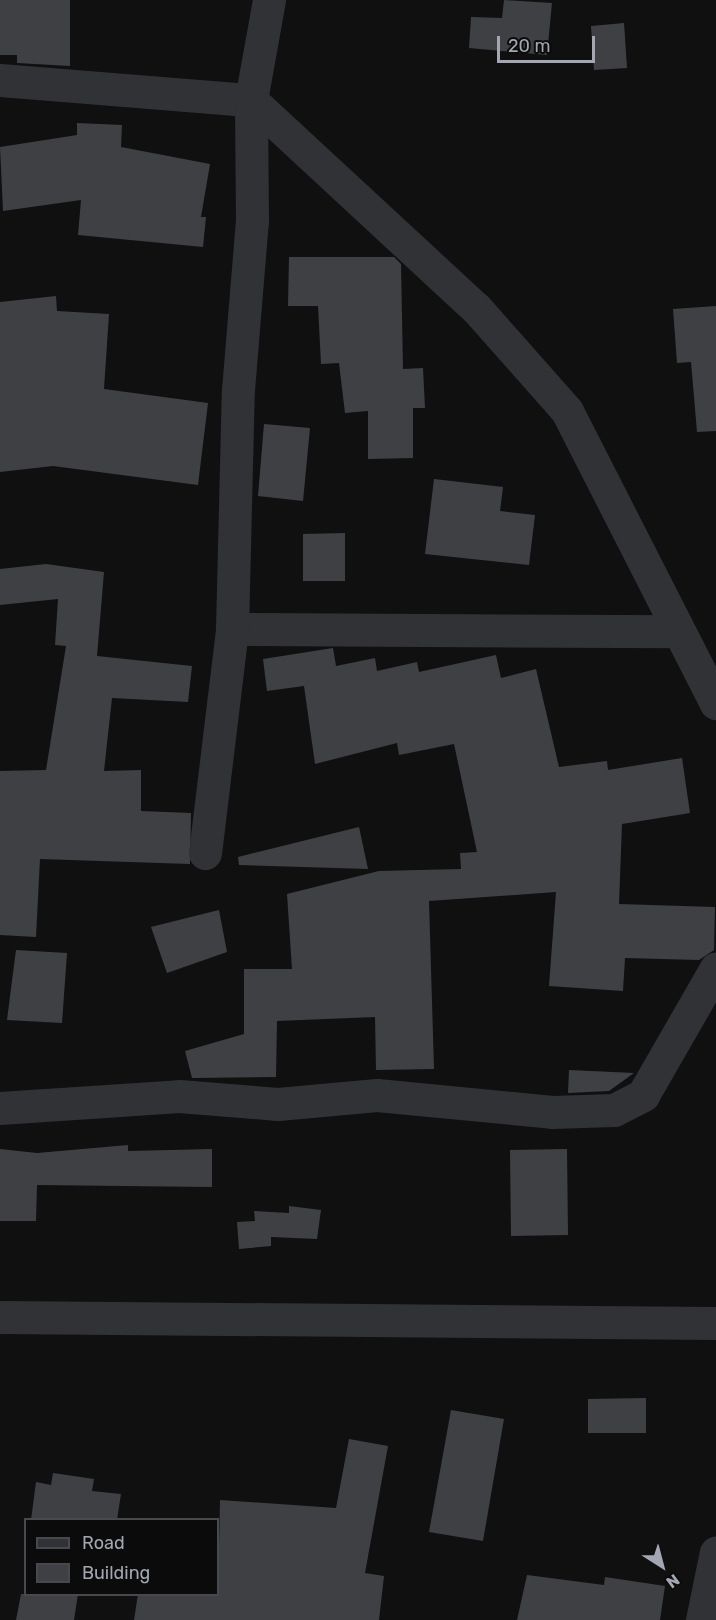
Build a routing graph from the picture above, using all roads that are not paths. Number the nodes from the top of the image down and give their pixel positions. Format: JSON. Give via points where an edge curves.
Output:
{"nodes":[{"id":1,"x":269,"y":0,"type":"edge"},
{"id":2,"x":0,"y":80,"type":"edge"},
{"id":3,"x":251,"y":100,"type":"junction"},
{"id":4,"x":232,"y":629,"type":"junction"},
{"id":5,"x":677,"y":631,"type":"junction"},
{"id":6,"x":716,"y":703,"type":"edge"},
{"id":7,"x":205,"y":853,"type":"dead end"},
{"id":8,"x":716,"y":968,"type":"edge"},
{"id":9,"x":0,"y":1108,"type":"edge"},
{"id":10,"x":0,"y":1317,"type":"edge"},
{"id":11,"x":716,"y":1323,"type":"edge"},
{"id":12,"x":716,"y":1552,"type":"edge"},
{"id":13,"x":702,"y":1620,"type":"edge"}],
"edges":[{"from":1,"to":3,"type":"street"},
{"from":2,"to":3,"type":"street"},
{"from":3,"to":4,"type":"street","via":[[252,221],[238,390]]},
{"from":3,"to":5,"type":"street","via":[[476,308],[567,411]]},
{"from":4,"to":5,"type":"street"},
{"from":4,"to":7,"type":"street"},
{"from":5,"to":6,"type":"street"},
{"from":8,"to":9,"type":"street","via":[[643,1095],[614,1110],[552,1112],[377,1095],[278,1104],[179,1096]]},
{"from":10,"to":11,"type":"street"},
{"from":12,"to":13,"type":"street"}]}
